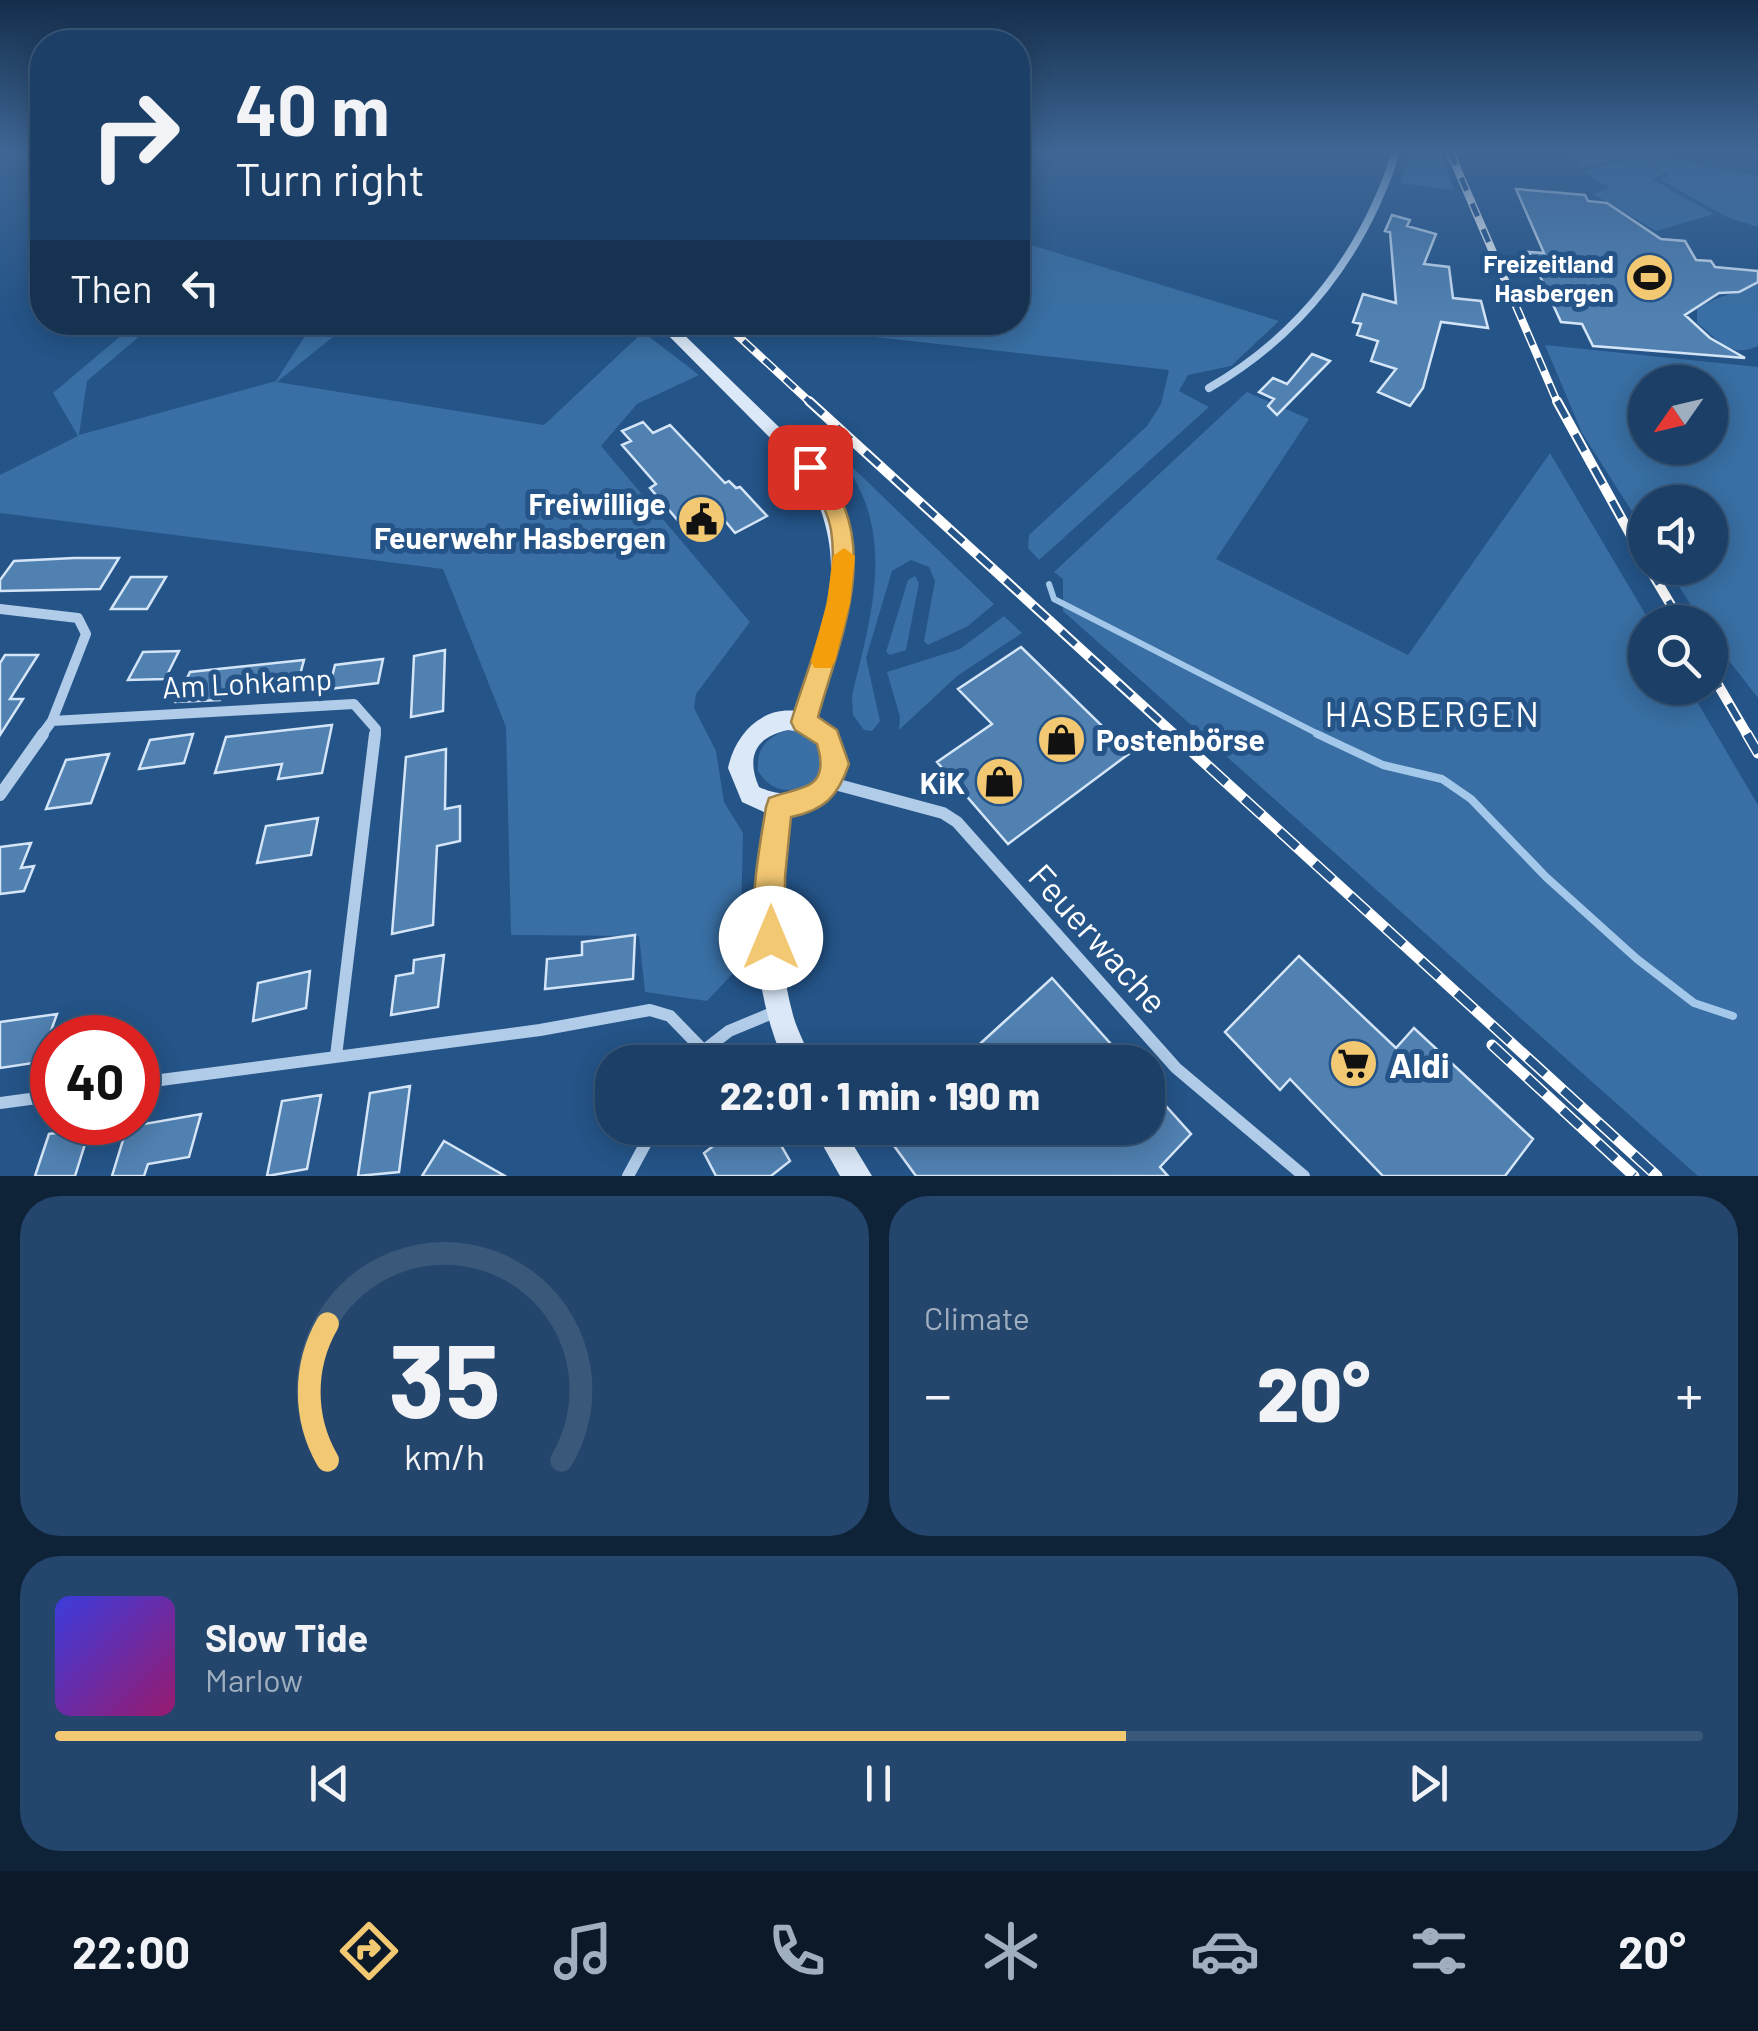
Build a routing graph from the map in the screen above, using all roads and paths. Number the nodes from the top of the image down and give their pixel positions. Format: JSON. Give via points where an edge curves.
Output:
{"nodes":[{"id":1,"x":1372,"y":207,"type":"edge"},
{"id":2,"x":675,"y":335,"type":"edge"},
{"id":3,"x":1209,"y":388,"type":"dead end"},
{"id":4,"x":0,"y":609,"type":"edge"},
{"id":5,"x":52,"y":721,"type":"junction"},
{"id":6,"x":804,"y":722,"type":"junction"},
{"id":7,"x":830,"y":783,"type":"junction"},
{"id":8,"x":0,"y":796,"type":"edge"},
{"id":9,"x":779,"y":807,"type":"junction"},
{"id":10,"x":778,"y":1011,"type":"junction"},
{"id":11,"x":698,"y":1045,"type":"edge"},
{"id":12,"x":708,"y":1045,"type":"edge"},
{"id":13,"x":791,"y":1045,"type":"edge"},
{"id":14,"x":336,"y":1056,"type":"junction"},
{"id":15,"x":160,"y":1081,"type":"edge"},
{"id":16,"x":30,"y":1099,"type":"edge"},
{"id":17,"x":0,"y":1103,"type":"edge"},
{"id":18,"x":645,"y":1145,"type":"edge"},
{"id":19,"x":838,"y":1145,"type":"edge"},
{"id":20,"x":628,"y":1176,"type":"edge"},
{"id":21,"x":858,"y":1176,"type":"edge"},
{"id":22,"x":1304,"y":1176,"type":"edge"}],
"edges":[{"from":1,"to":3,"type":"street","via":[[1325,289],[1241,372]]},
{"from":2,"to":6,"type":"street","via":[[810,467],[830,495],[841,528],[838,603]]},
{"from":4,"to":5,"type":"street","via":[[78,618],[86,634]]},
{"from":5,"to":8,"type":"street"},
{"from":5,"to":14,"type":"street","name":"Am Lohkamp","via":[[354,704],[376,730]]},
{"from":6,"to":7,"type":"street","via":[[834,750]]},
{"from":6,"to":9,"type":"street","via":[[759,730],[741,754],[742,782],[750,794]]},
{"from":7,"to":9,"type":"street","via":[[811,801]]},
{"from":7,"to":22,"type":"street","name":"Feuerwache","via":[[957,822],[1176,1068]]},
{"from":9,"to":10,"type":"street","via":[[770,877]]},
{"from":10,"to":12,"type":"street"},
{"from":10,"to":13,"type":"street"},
{"from":11,"to":14,"type":"street","via":[[670,1016],[650,1010]]},
{"from":14,"to":15,"type":"street"},
{"from":16,"to":17,"type":"street"},
{"from":18,"to":20,"type":"street"},
{"from":19,"to":21,"type":"street"}]}
